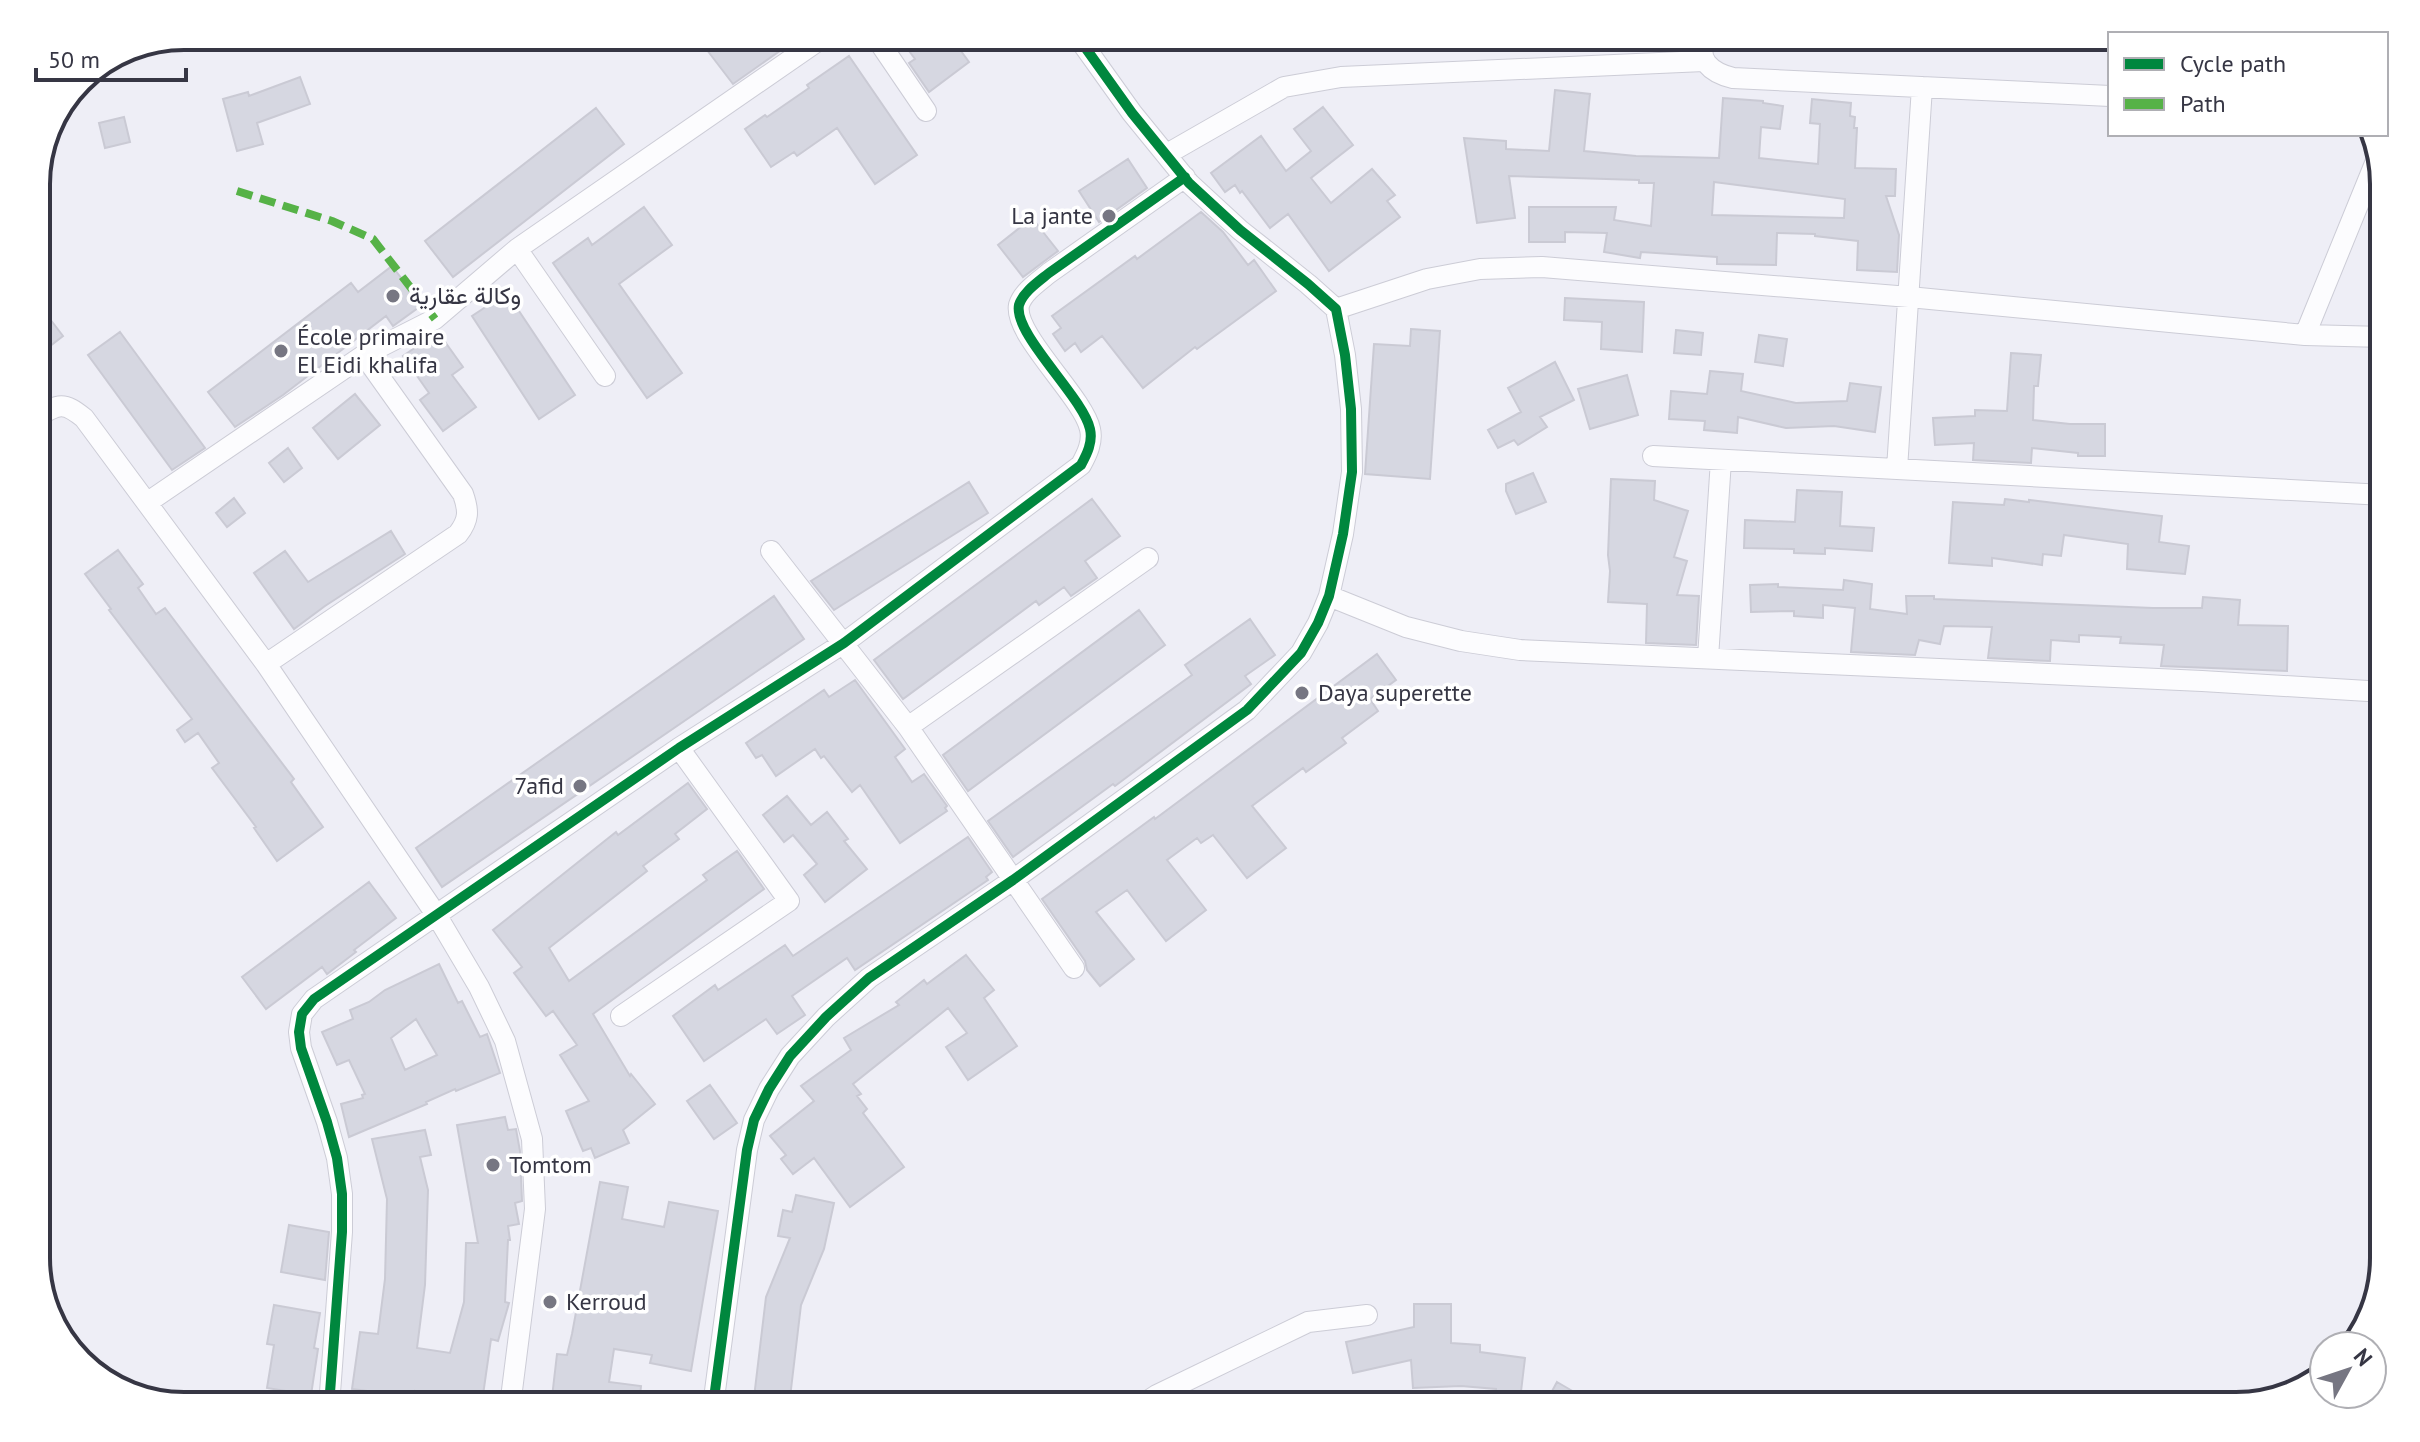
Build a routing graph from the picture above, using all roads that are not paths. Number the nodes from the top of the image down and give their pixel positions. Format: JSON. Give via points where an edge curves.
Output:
{"nodes":[{"id":1,"x":805,"y":50,"type":"edge"},
{"id":2,"x":885,"y":50,"type":"edge"},
{"id":3,"x":1087,"y":50,"type":"edge"},
{"id":4,"x":1703,"y":50,"type":"edge"},
{"id":5,"x":1704,"y":61,"type":"junction"},
{"id":6,"x":1922,"y":87,"type":"junction"},
{"id":7,"x":2108,"y":96,"type":"edge"},
{"id":8,"x":926,"y":111,"type":"dead end"},
{"id":9,"x":1167,"y":154,"type":"junction"},
{"id":10,"x":2370,"y":176,"type":"edge"},
{"id":11,"x":1185,"y":177,"type":"junction"},
{"id":12,"x":517,"y":249,"type":"junction"},
{"id":13,"x":1909,"y":297,"type":"junction"},
{"id":14,"x":1336,"y":309,"type":"junction"},
{"id":15,"x":2305,"y":335,"type":"junction"},
{"id":16,"x":2370,"y":337,"type":"edge"},
{"id":17,"x":364,"y":355,"type":"junction"},
{"id":18,"x":605,"y":376,"type":"dead end"},
{"id":19,"x":50,"y":409,"type":"edge"},
{"id":20,"x":1653,"y":456,"type":"dead end"},
{"id":21,"x":1721,"y":460,"type":"junction"},
{"id":22,"x":1897,"y":469,"type":"junction"},
{"id":23,"x":2370,"y":494,"type":"edge"},
{"id":24,"x":148,"y":502,"type":"junction"},
{"id":25,"x":771,"y":551,"type":"dead end"},
{"id":26,"x":1148,"y":558,"type":"dead end"},
{"id":27,"x":1329,"y":596,"type":"junction"},
{"id":28,"x":844,"y":643,"type":"junction"},
{"id":29,"x":1708,"y":658,"type":"junction"},
{"id":30,"x":266,"y":664,"type":"junction"},
{"id":31,"x":2370,"y":691,"type":"edge"},
{"id":32,"x":908,"y":727,"type":"junction"},
{"id":33,"x":679,"y":748,"type":"junction"},
{"id":34,"x":1013,"y":880,"type":"junction"},
{"id":35,"x":437,"y":916,"type":"junction"},
{"id":36,"x":1074,"y":968,"type":"dead end"},
{"id":37,"x":621,"y":1016,"type":"dead end"},
{"id":38,"x":1367,"y":1315,"type":"dead end"},
{"id":39,"x":330,"y":1392,"type":"edge"},
{"id":40,"x":512,"y":1392,"type":"edge"},
{"id":41,"x":715,"y":1392,"type":"edge"},
{"id":42,"x":1163,"y":1392,"type":"edge"}],
"edges":[{"from":1,"to":12,"type":"street"},
{"from":2,"to":8,"type":"street"},
{"from":3,"to":9,"type":"street"},
{"from":4,"to":5,"type":"street"},
{"from":5,"to":6,"type":"street","via":[[1717,74],[1733,78]]},
{"from":5,"to":9,"type":"street","via":[[1341,77],[1284,87]]},
{"from":6,"to":7,"type":"street"},
{"from":6,"to":13,"type":"street"},
{"from":9,"to":11,"type":"street"},
{"from":10,"to":15,"type":"street"},
{"from":11,"to":14,"type":"street"},
{"from":11,"to":28,"type":"street","via":[[1049,273],[1019,306],[1022,324],[1090,429],[1081,465]]},
{"from":12,"to":17,"type":"street","via":[[435,319]]},
{"from":12,"to":18,"type":"street"},
{"from":13,"to":14,"type":"street","via":[[1542,267],[1480,269],[1427,279]]},
{"from":13,"to":15,"type":"street"},
{"from":13,"to":22,"type":"street"},
{"from":14,"to":27,"type":"street","via":[[1351,409],[1352,472]]},
{"from":15,"to":16,"type":"street"},
{"from":17,"to":24,"type":"street"},
{"from":17,"to":30,"type":"street","via":[[463,494],[466,523],[458,534]]},
{"from":19,"to":24,"type":"street","via":[[70,406],[84,418]]},
{"from":20,"to":21,"type":"street"},
{"from":21,"to":22,"type":"street"},
{"from":21,"to":29,"type":"street"},
{"from":22,"to":23,"type":"street"},
{"from":24,"to":30,"type":"street"},
{"from":25,"to":28,"type":"street"},
{"from":26,"to":32,"type":"street"},
{"from":27,"to":29,"type":"street","via":[[1406,627],[1461,641],[1520,650]]},
{"from":27,"to":34,"type":"street","via":[[1301,653],[1247,710]]},
{"from":28,"to":32,"type":"street"},
{"from":28,"to":33,"type":"street"},
{"from":29,"to":31,"type":"street"},
{"from":30,"to":35,"type":"street"},
{"from":32,"to":34,"type":"street"},
{"from":33,"to":35,"type":"street"},
{"from":33,"to":37,"type":"street","via":[[789,901]]},
{"from":34,"to":36,"type":"street"},
{"from":34,"to":41,"type":"street","via":[[869,978],[790,1056],[769,1089],[747,1150]]},
{"from":35,"to":39,"type":"street","via":[[314,999],[302,1014],[301,1048],[327,1122],[342,1194]]},
{"from":35,"to":40,"type":"street","via":[[505,1041],[532,1139],[535,1209]]},
{"from":38,"to":42,"type":"street","via":[[1308,1322]]}]}
